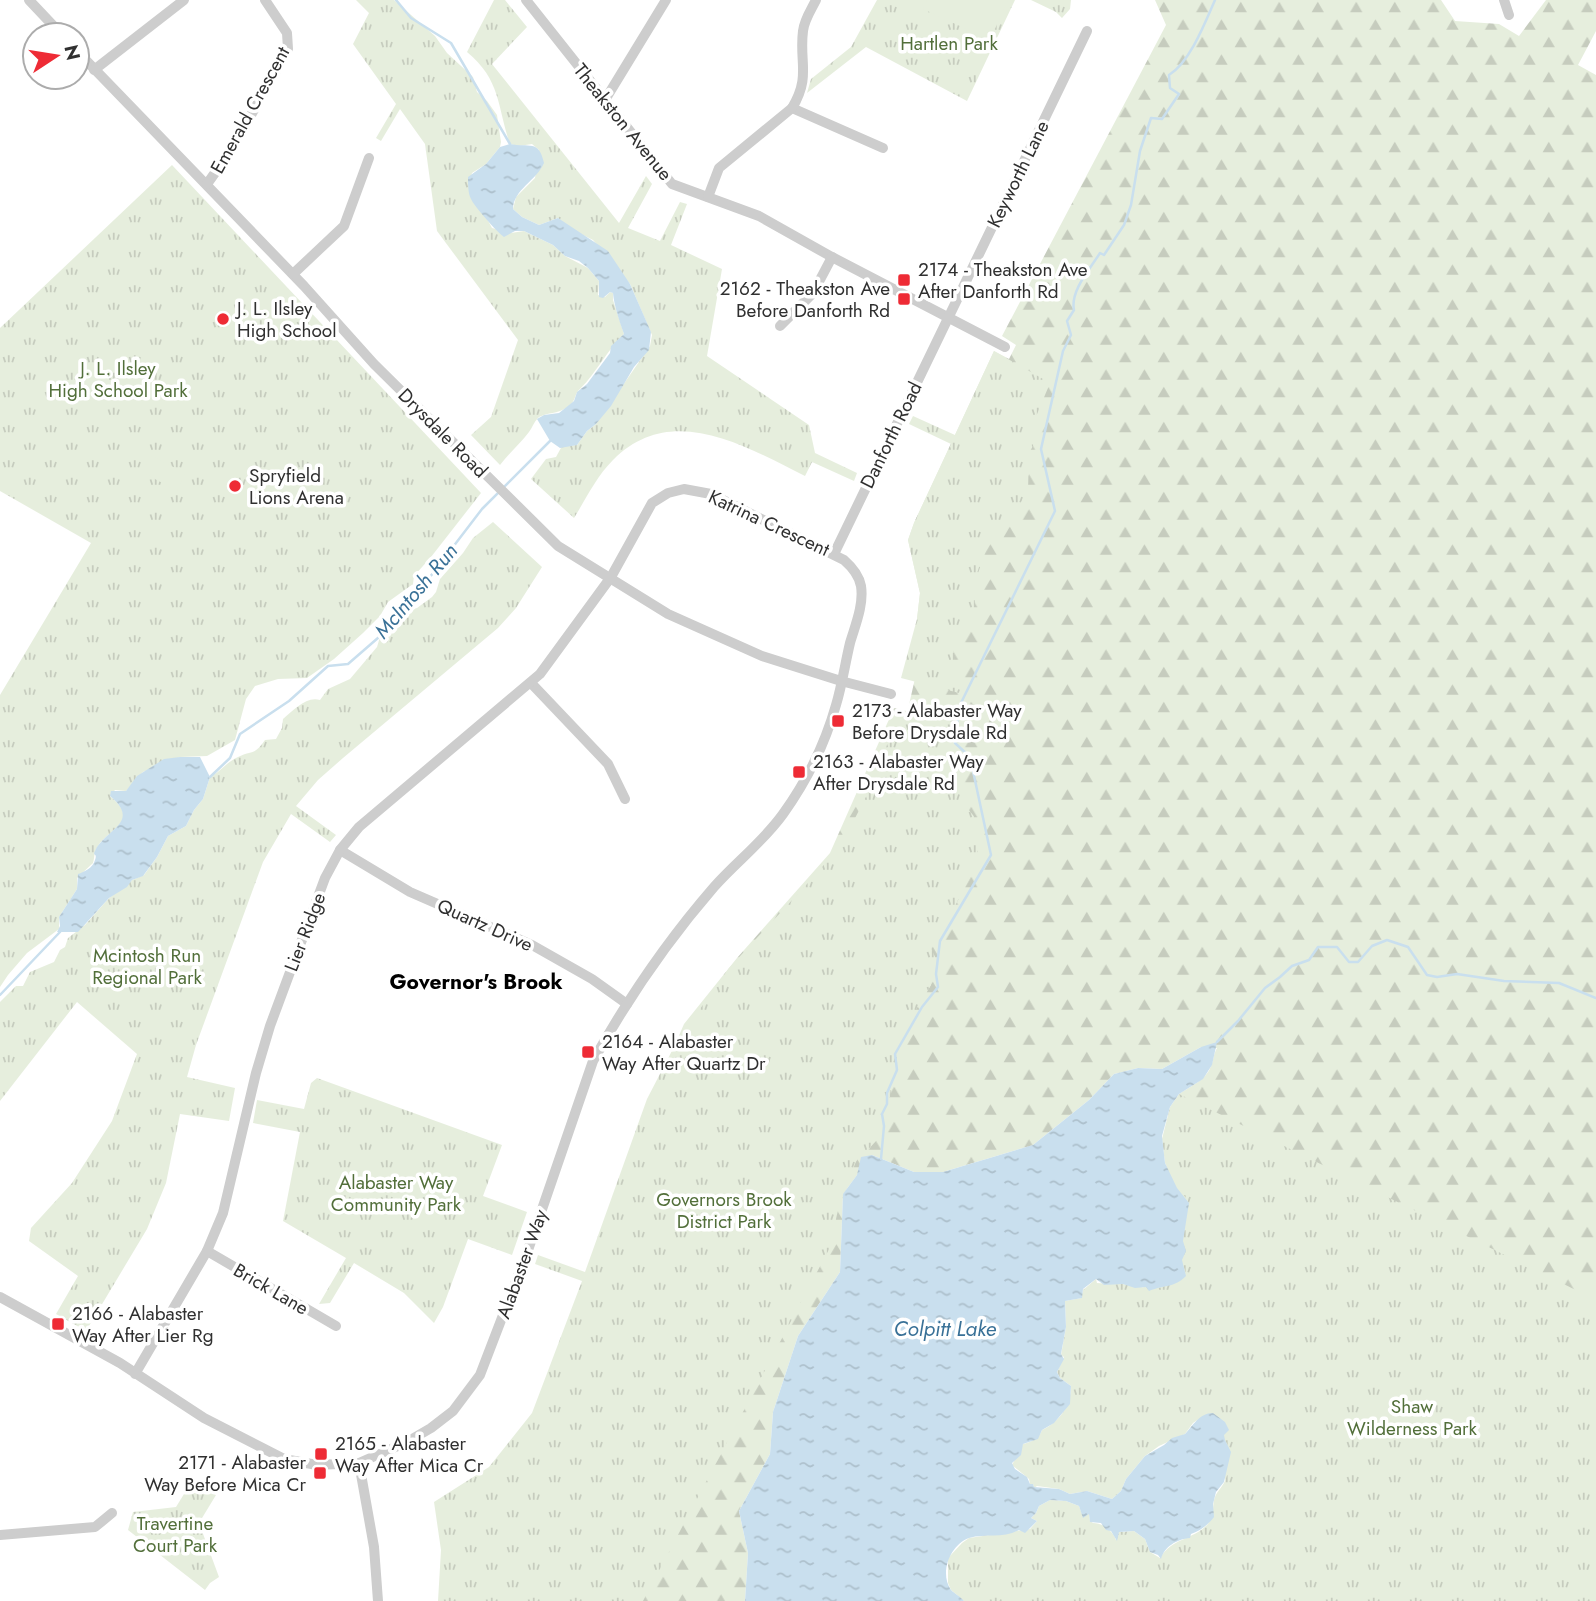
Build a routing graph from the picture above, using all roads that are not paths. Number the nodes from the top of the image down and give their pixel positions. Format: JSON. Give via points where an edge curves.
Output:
{"nodes":[{"id":1,"x":29,"y":0,"type":"edge"},
{"id":2,"x":184,"y":0,"type":"edge"},
{"id":3,"x":265,"y":0,"type":"edge"},
{"id":4,"x":526,"y":0,"type":"edge"},
{"id":5,"x":666,"y":0,"type":"edge"},
{"id":6,"x":816,"y":0,"type":"edge"},
{"id":7,"x":1504,"y":0,"type":"edge"},
{"id":8,"x":1509,"y":15,"type":"dead end"},
{"id":9,"x":49,"y":21,"type":"edge"},
{"id":10,"x":1087,"y":31,"type":"dead end"},
{"id":11,"x":91,"y":67,"type":"edge"},
{"id":12,"x":94,"y":70,"type":"junction"},
{"id":13,"x":605,"y":100,"type":"junction"},
{"id":14,"x":792,"y":108,"type":"junction"},
{"id":15,"x":883,"y":148,"type":"dead end"},
{"id":16,"x":369,"y":158,"type":"dead end"},
{"id":17,"x":207,"y":184,"type":"junction"},
{"id":18,"x":708,"y":197,"type":"junction"},
{"id":19,"x":832,"y":257,"type":"junction"},
{"id":20,"x":293,"y":274,"type":"junction"},
{"id":21,"x":950,"y":318,"type":"junction"},
{"id":22,"x":780,"y":326,"type":"dead end"},
{"id":23,"x":1005,"y":347,"type":"dead end"},
{"id":24,"x":834,"y":554,"type":"junction"},
{"id":25,"x":611,"y":577,"type":"junction"},
{"id":26,"x":841,"y":681,"type":"junction"},
{"id":27,"x":531,"y":682,"type":"junction"},
{"id":28,"x":891,"y":694,"type":"dead end"},
{"id":29,"x":625,"y":799,"type":"dead end"},
{"id":30,"x":340,"y":850,"type":"junction"},
{"id":31,"x":627,"y":1004,"type":"junction"},
{"id":32,"x":207,"y":1251,"type":"junction"},
{"id":33,"x":0,"y":1297,"type":"edge"},
{"id":34,"x":336,"y":1326,"type":"dead end"},
{"id":35,"x":135,"y":1374,"type":"junction"},
{"id":36,"x":359,"y":1463,"type":"junction"},
{"id":37,"x":112,"y":1513,"type":"dead end"},
{"id":38,"x":0,"y":1535,"type":"edge"},
{"id":39,"x":378,"y":1601,"type":"edge"}],
"edges":[{"from":1,"to":9,"type":"street"},
{"from":2,"to":12,"type":"street"},
{"from":3,"to":17,"type":"street","name":"Emerald Crescent","via":[[287,33],[288,48],[232,149]]},
{"from":4,"to":13,"type":"street","name":"Theakston Avenue"},
{"from":5,"to":13,"type":"street"},
{"from":6,"to":14,"type":"street","via":[[803,29],[802,90]]},
{"from":7,"to":8,"type":"street"},
{"from":10,"to":21,"type":"street","name":"Keyworth Lane"},
{"from":11,"to":12,"type":"street","name":"Drysdale Road"},
{"from":12,"to":17,"type":"street","name":"Drysdale Road"},
{"from":13,"to":18,"type":"street","name":"Theakston Avenue","via":[[672,184]]},
{"from":14,"to":15,"type":"street"},
{"from":14,"to":18,"type":"street","via":[[719,169]]},
{"from":16,"to":20,"type":"street","via":[[344,226]]},
{"from":17,"to":20,"type":"street","name":"Drysdale Road"},
{"from":18,"to":19,"type":"street","name":"Theakston Avenue","via":[[759,216]]},
{"from":19,"to":21,"type":"street","name":"Theakston Avenue"},
{"from":19,"to":22,"type":"street","via":[[813,293]]},
{"from":20,"to":25,"type":"street","name":"Drysdale Road","via":[[374,364],[524,514],[558,545]]},
{"from":21,"to":23,"type":"street","name":"Theakston Avenue"},
{"from":21,"to":24,"type":"street","name":"Danforth Road"},
{"from":24,"to":25,"type":"street","name":"Katrina Crescent","via":[[711,494],[684,489],[668,492],[652,503]]},
{"from":24,"to":26,"type":"street","name":"Katrina Crescent","via":[[854,571],[861,592]]},
{"from":25,"to":26,"type":"street","name":"Drysdale Road","via":[[668,614],[762,656]]},
{"from":25,"to":27,"type":"street","name":"Lier Ridge"},
{"from":26,"to":28,"type":"street","name":"Drysdale Road"},
{"from":26,"to":31,"type":"street","name":"Alabaster Way","via":[[820,751],[783,815],[690,915]]},
{"from":27,"to":29,"type":"street","via":[[608,764]]},
{"from":27,"to":30,"type":"street","name":"Lier Ridge","via":[[370,816]]},
{"from":30,"to":31,"type":"street","name":"Quartz Drive","via":[[410,892],[554,957]]},
{"from":30,"to":32,"type":"street","name":"Lier Ridge","via":[[325,878],[270,1026],[223,1213]]},
{"from":31,"to":36,"type":"street","name":"Alabaster Way","via":[[593,1061],[480,1375],[453,1411],[431,1429]]},
{"from":32,"to":34,"type":"street","name":"Brick Lane"},
{"from":32,"to":35,"type":"street","name":"Lier Ridge"},
{"from":33,"to":35,"type":"street","name":"Alabaster Way"},
{"from":35,"to":36,"type":"street","name":"Alabaster Way","via":[[204,1418],[284,1459],[317,1465]]},
{"from":36,"to":39,"type":"street"},
{"from":37,"to":38,"type":"street","via":[[95,1528]]}]}
